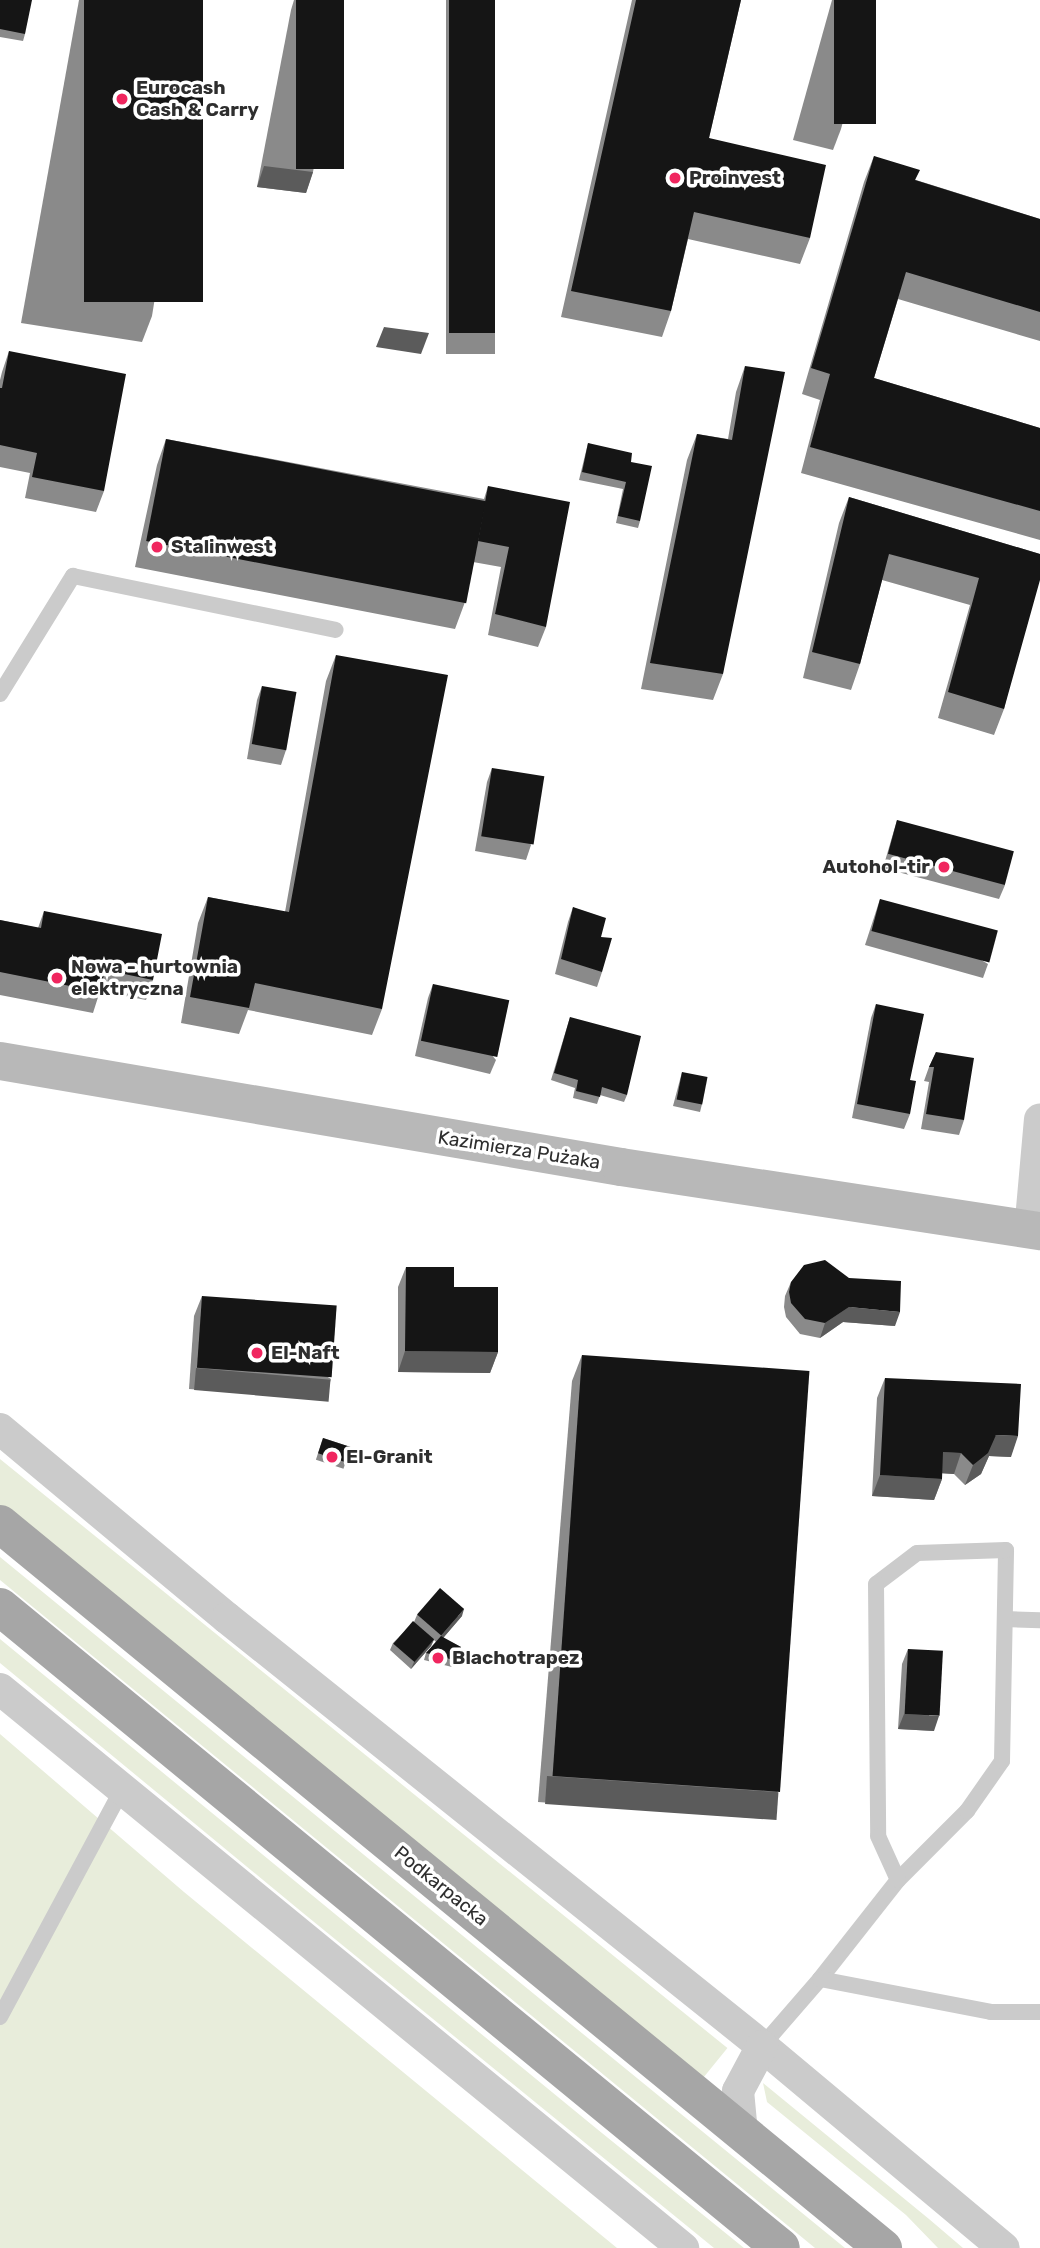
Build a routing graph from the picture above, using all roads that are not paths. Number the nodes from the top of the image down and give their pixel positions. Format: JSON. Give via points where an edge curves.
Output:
{"nodes":[{"id":1,"x":335,"y":630,"type":"dead end"},
{"id":2,"x":0,"y":694,"type":"edge"},
{"id":3,"x":0,"y":1061,"type":"edge"},
{"id":4,"x":1040,"y":1119,"type":"edge"},
{"id":5,"x":1035,"y":1231,"type":"edge"},
{"id":6,"x":0,"y":1429,"type":"edge"},
{"id":7,"x":0,"y":1524,"type":"edge"},
{"id":8,"x":0,"y":1608,"type":"edge"},
{"id":9,"x":1005,"y":1619,"type":"junction"},
{"id":10,"x":1040,"y":1620,"type":"edge"},
{"id":11,"x":0,"y":1689,"type":"edge"},
{"id":12,"x":121,"y":1791,"type":"junction"},
{"id":13,"x":898,"y":1880,"type":"junction"},
{"id":14,"x":820,"y":1979,"type":"junction"},
{"id":15,"x":1040,"y":2012,"type":"edge"},
{"id":16,"x":0,"y":2017,"type":"edge"},
{"id":17,"x":762,"y":2046,"type":"junction"},
{"id":18,"x":743,"y":2133,"type":"junction"},
{"id":19,"x":683,"y":2248,"type":"edge"},
{"id":20,"x":781,"y":2248,"type":"edge"},
{"id":21,"x":883,"y":2248,"type":"edge"},
{"id":22,"x":1004,"y":2248,"type":"edge"}],
"edges":[{"from":1,"to":2,"type":"lane","via":[[73,576]]},
{"from":3,"to":5,"type":"street","name":"Kazimierza Pużaka"},
{"from":4,"to":5,"type":"street"},
{"from":6,"to":17,"type":"street","via":[[227,1618]]},
{"from":7,"to":18,"type":"main road","name":"Podkarpacka"},
{"from":8,"to":20,"type":"main road"},
{"from":9,"to":10,"type":"lane"},
{"from":9,"to":13,"type":"lane","via":[[1002,1761],[967,1811]]},
{"from":9,"to":13,"type":"lane","via":[[1006,1550],[916,1553],[876,1584],[878,1836]]},
{"from":11,"to":12,"type":"street"},
{"from":12,"to":16,"type":"lane"},
{"from":12,"to":19,"type":"street"},
{"from":13,"to":14,"type":"lane"},
{"from":14,"to":15,"type":"lane","via":[[991,2012]]},
{"from":14,"to":17,"type":"lane"},
{"from":17,"to":18,"type":"street","via":[[738,2091]]},
{"from":17,"to":22,"type":"street"},
{"from":18,"to":21,"type":"main road","name":"Podkarpacka"}]}
